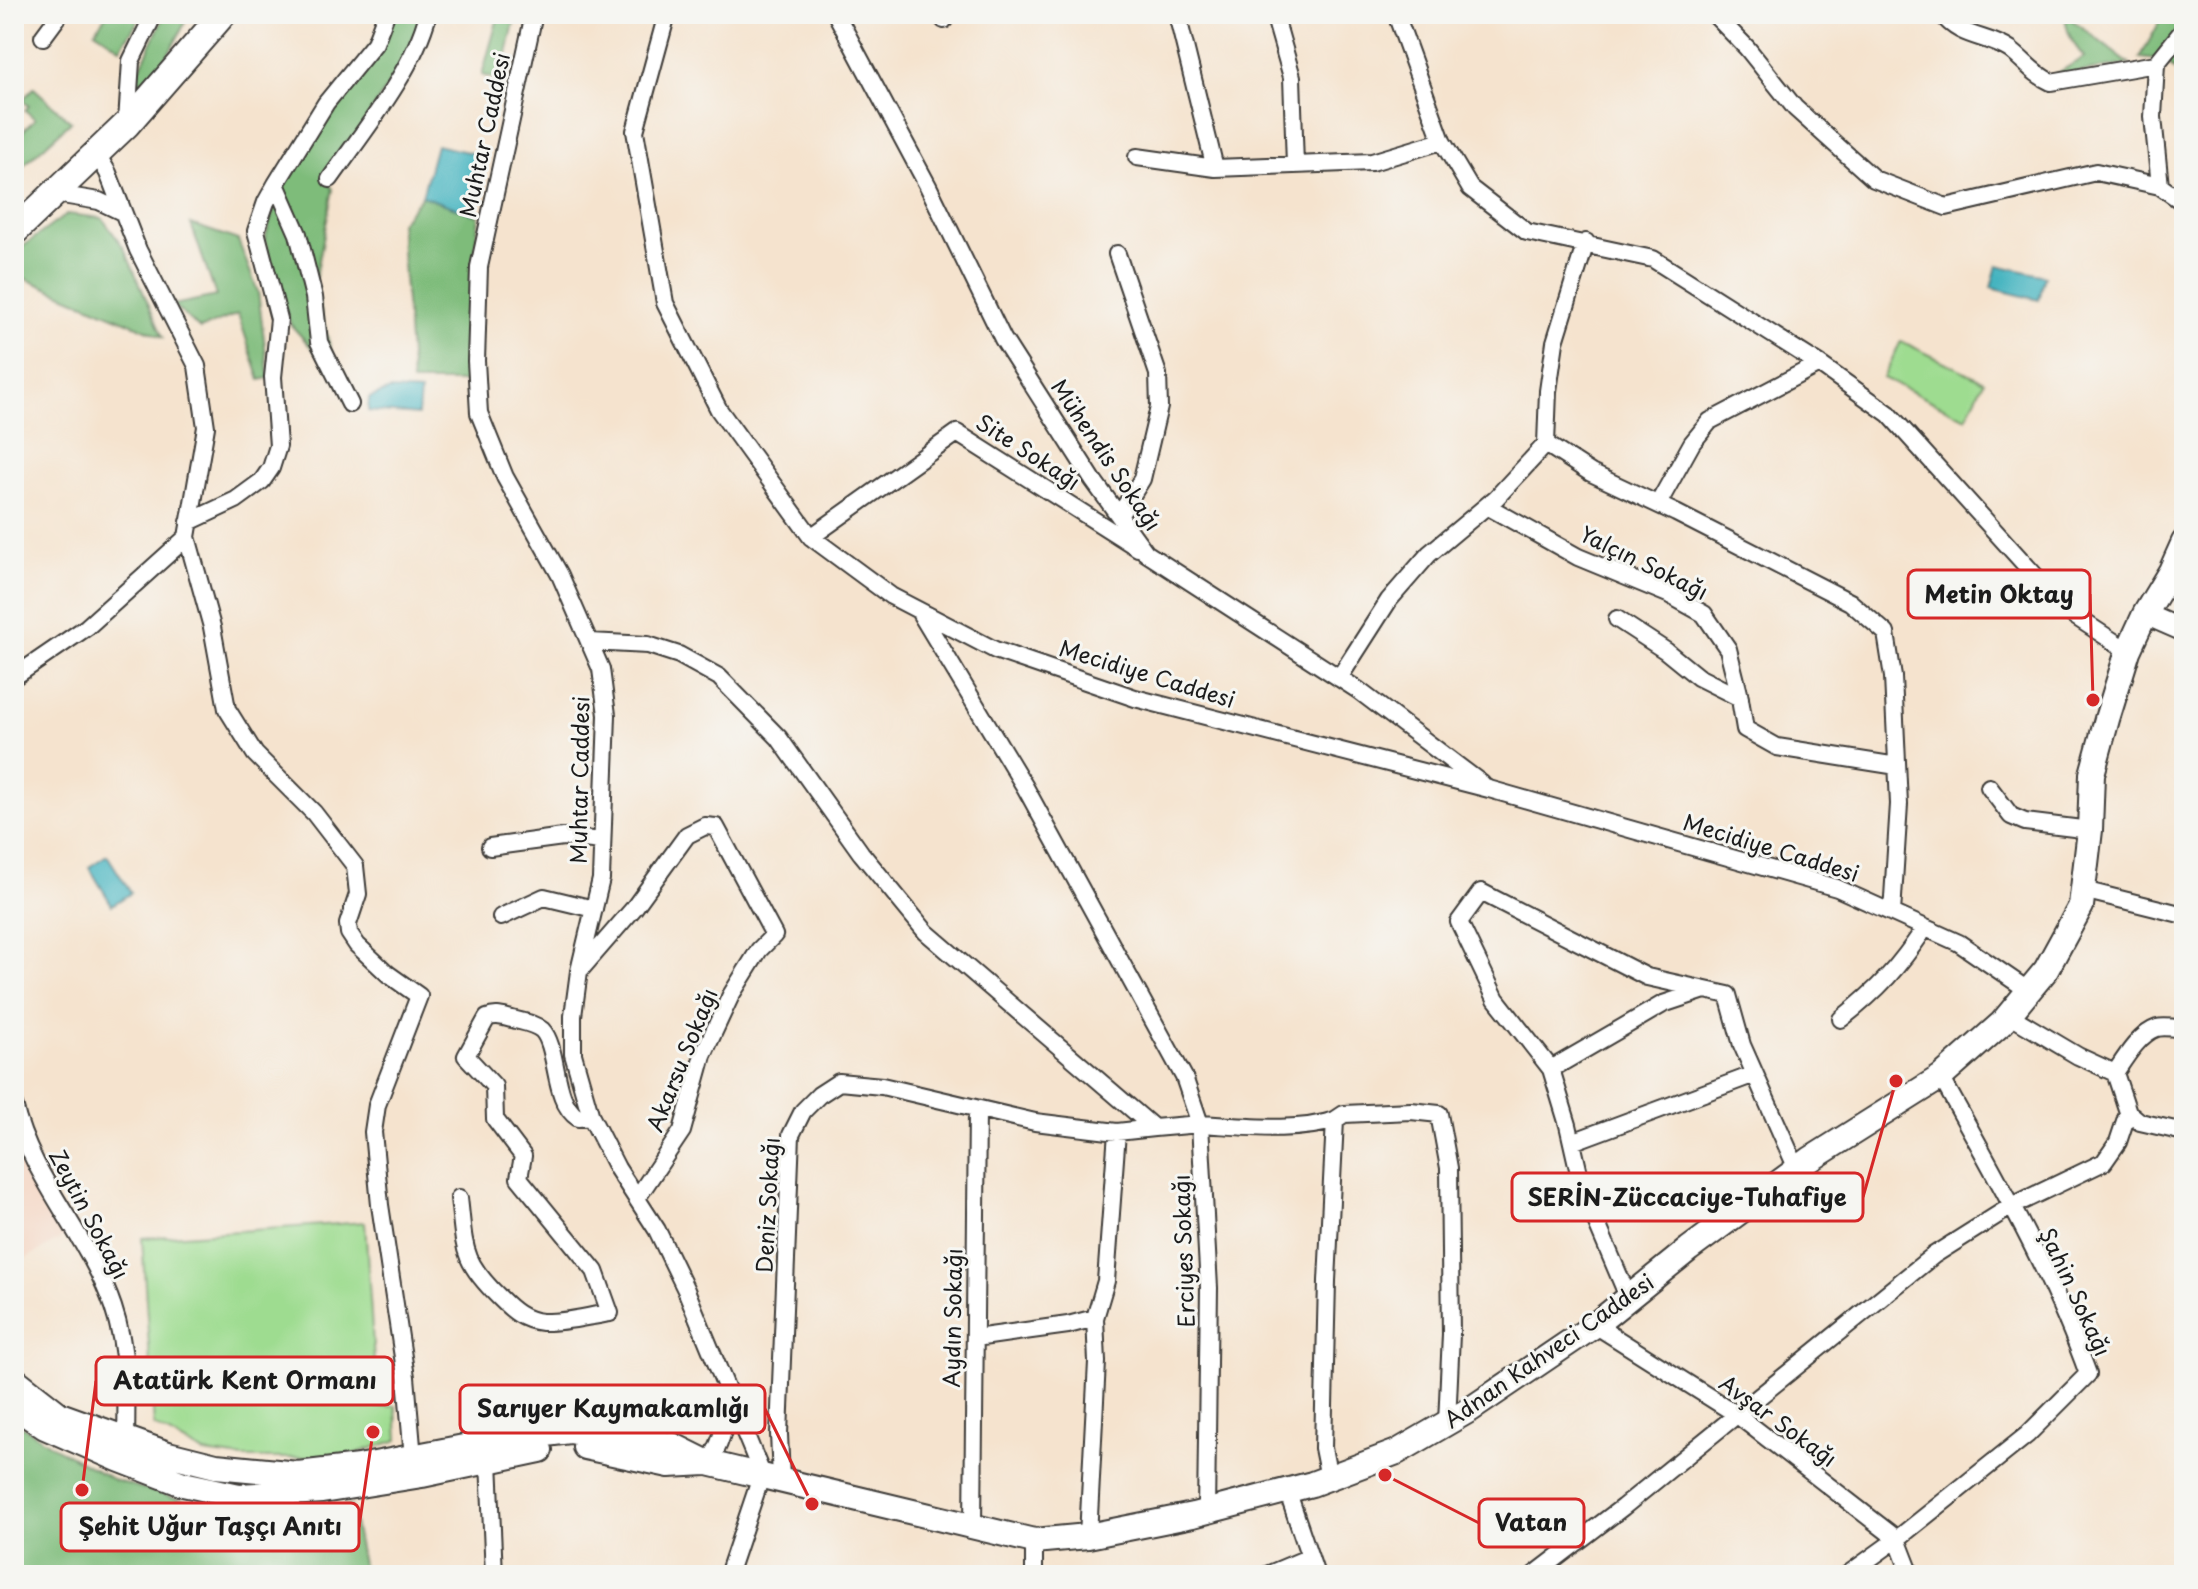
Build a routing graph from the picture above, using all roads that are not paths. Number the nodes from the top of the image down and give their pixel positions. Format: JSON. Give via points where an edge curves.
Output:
{"nodes":[{"id":1,"x":60,"y":14,"type":"edge"},
{"id":2,"x":154,"y":14,"type":"edge"},
{"id":3,"x":223,"y":14,"type":"edge"},
{"id":4,"x":386,"y":14,"type":"edge"},
{"id":5,"x":428,"y":14,"type":"edge"},
{"id":6,"x":534,"y":14,"type":"edge"},
{"id":7,"x":667,"y":14,"type":"edge"},
{"id":8,"x":836,"y":14,"type":"edge"},
{"id":9,"x":1177,"y":14,"type":"edge"},
{"id":10,"x":1274,"y":14,"type":"edge"},
{"id":11,"x":1396,"y":14,"type":"edge"},
{"id":12,"x":1714,"y":14,"type":"edge"},
{"id":13,"x":1942,"y":14,"type":"edge"},
{"id":14,"x":2184,"y":29,"type":"edge"},
{"id":15,"x":43,"y":37,"type":"dead end"},
{"id":16,"x":2156,"y":64,"type":"junction"},
{"id":17,"x":127,"y":124,"type":"junction"},
{"id":18,"x":1442,"y":141,"type":"junction"},
{"id":19,"x":97,"y":154,"type":"junction"},
{"id":20,"x":1137,"y":157,"type":"dead end"},
{"id":21,"x":1295,"y":165,"type":"junction"},
{"id":22,"x":1215,"y":168,"type":"junction"},
{"id":23,"x":330,"y":179,"type":"dead end"},
{"id":24,"x":276,"y":184,"type":"junction"},
{"id":25,"x":2160,"y":186,"type":"junction"},
{"id":26,"x":56,"y":194,"type":"junction"},
{"id":27,"x":2184,"y":203,"type":"edge"},
{"id":28,"x":122,"y":212,"type":"junction"},
{"id":29,"x":14,"y":232,"type":"edge"},
{"id":30,"x":1586,"y":242,"type":"junction"},
{"id":31,"x":1117,"y":254,"type":"dead end"},
{"id":32,"x":1819,"y":364,"type":"junction"},
{"id":33,"x":350,"y":404,"type":"dead end"},
{"id":34,"x":1546,"y":444,"type":"junction"},
{"id":35,"x":1658,"y":504,"type":"junction"},
{"id":36,"x":1487,"y":506,"type":"junction"},
{"id":37,"x":1119,"y":516,"type":"junction"},
{"id":38,"x":188,"y":529,"type":"junction"},
{"id":39,"x":811,"y":537,"type":"junction"},
{"id":40,"x":2184,"y":542,"type":"edge"},
{"id":41,"x":1146,"y":553,"type":"junction"},
{"id":42,"x":919,"y":610,"type":"junction"},
{"id":43,"x":2145,"y":614,"type":"junction"},
{"id":44,"x":1617,"y":619,"type":"dead end"},
{"id":45,"x":2184,"y":631,"type":"edge"},
{"id":46,"x":590,"y":642,"type":"junction"},
{"id":47,"x":2128,"y":651,"type":"junction"},
{"id":48,"x":14,"y":677,"type":"edge"},
{"id":49,"x":1339,"y":678,"type":"junction"},
{"id":50,"x":1740,"y":698,"type":"junction"},
{"id":51,"x":1897,"y":766,"type":"junction"},
{"id":52,"x":1989,"y":787,"type":"dead end"},
{"id":53,"x":1489,"y":789,"type":"junction"},
{"id":54,"x":2090,"y":830,"type":"junction"},
{"id":55,"x":602,"y":841,"type":"junction"},
{"id":56,"x":490,"y":847,"type":"dead end"},
{"id":57,"x":2083,"y":890,"type":"junction"},
{"id":58,"x":594,"y":909,"type":"junction"},
{"id":59,"x":1892,"y":913,"type":"junction"},
{"id":60,"x":2184,"y":915,"type":"edge"},
{"id":61,"x":501,"y":917,"type":"dead end"},
{"id":62,"x":1925,"y":928,"type":"junction"},
{"id":63,"x":579,"y":971,"type":"junction"},
{"id":64,"x":1705,"y":990,"type":"junction"},
{"id":65,"x":2029,"y":991,"type":"junction"},
{"id":66,"x":2009,"y":1015,"type":"junction"},
{"id":67,"x":1841,"y":1019,"type":"dead end"},
{"id":68,"x":2184,"y":1029,"type":"edge"},
{"id":69,"x":1551,"y":1069,"type":"junction"},
{"id":70,"x":2115,"y":1073,"type":"junction"},
{"id":71,"x":1755,"y":1074,"type":"junction"},
{"id":72,"x":1941,"y":1077,"type":"junction"},
{"id":73,"x":14,"y":1105,"type":"edge"},
{"id":74,"x":977,"y":1110,"type":"junction"},
{"id":75,"x":2128,"y":1112,"type":"junction"},
{"id":76,"x":591,"y":1117,"type":"junction"},
{"id":77,"x":1335,"y":1120,"type":"junction"},
{"id":78,"x":1200,"y":1124,"type":"junction"},
{"id":79,"x":1154,"y":1128,"type":"junction"},
{"id":80,"x":1117,"y":1132,"type":"junction"},
{"id":81,"x":2184,"y":1132,"type":"edge"},
{"id":82,"x":1572,"y":1142,"type":"junction"},
{"id":83,"x":1797,"y":1169,"type":"junction"},
{"id":84,"x":459,"y":1198,"type":"dead end"},
{"id":85,"x":637,"y":1198,"type":"junction"},
{"id":86,"x":2010,"y":1207,"type":"junction"},
{"id":87,"x":1629,"y":1299,"type":"junction"},
{"id":88,"x":1095,"y":1318,"type":"junction"},
{"id":89,"x":1595,"y":1325,"type":"junction"},
{"id":90,"x":975,"y":1338,"type":"junction"},
{"id":91,"x":14,"y":1379,"type":"edge"},
{"id":92,"x":730,"y":1398,"type":"junction"},
{"id":93,"x":14,"y":1406,"type":"edge"},
{"id":94,"x":1736,"y":1414,"type":"junction"},
{"id":95,"x":1447,"y":1423,"type":"junction"},
{"id":96,"x":126,"y":1440,"type":"junction"},
{"id":97,"x":413,"y":1458,"type":"junction"},
{"id":98,"x":489,"y":1461,"type":"junction"},
{"id":99,"x":708,"y":1463,"type":"junction"},
{"id":100,"x":771,"y":1476,"type":"junction"},
{"id":101,"x":1329,"y":1478,"type":"junction"},
{"id":102,"x":1287,"y":1490,"type":"junction"},
{"id":103,"x":1206,"y":1512,"type":"junction"},
{"id":104,"x":973,"y":1526,"type":"junction"},
{"id":105,"x":1088,"y":1536,"type":"junction"},
{"id":106,"x":1897,"y":1539,"type":"junction"},
{"id":107,"x":1034,"y":1541,"type":"junction"},
{"id":108,"x":1313,"y":1565,"type":"edge"},
{"id":109,"x":494,"y":1575,"type":"edge"},
{"id":110,"x":728,"y":1575,"type":"edge"},
{"id":111,"x":1034,"y":1575,"type":"edge"},
{"id":112,"x":1267,"y":1575,"type":"edge"},
{"id":113,"x":1332,"y":1575,"type":"edge"},
{"id":114,"x":1534,"y":1575,"type":"edge"},
{"id":115,"x":1847,"y":1575,"type":"edge"},
{"id":116,"x":1911,"y":1575,"type":"edge"}],
"edges":[{"from":1,"to":15,"type":"street"},
{"from":2,"to":17,"type":"street","via":[[131,61]]},
{"from":3,"to":17,"type":"main road"},
{"from":4,"to":24,"type":"street","via":[[375,43],[326,103]]},
{"from":5,"to":23,"type":"street","via":[[386,99]]},
{"from":6,"to":46,"type":"street","name":"Muhtar Caddesi","via":[[479,267],[479,413],[505,477],[560,575]]},
{"from":7,"to":39,"type":"street","name":"Mecidiye Caddesi","via":[[635,131],[665,303],[719,410]]},
{"from":8,"to":37,"type":"street","name":"Mühendis Sokağı","via":[[1003,339]]},
{"from":9,"to":22,"type":"street"},
{"from":10,"to":21,"type":"street","via":[[1292,77]]},
{"from":11,"to":18,"type":"street"},
{"from":12,"to":25,"type":"street","via":[[1795,108],[1874,179],[1946,207],[2096,172]]},
{"from":13,"to":16,"type":"street","via":[[1963,33],[2010,50],[2051,82]]},
{"from":14,"to":16,"type":"street"},
{"from":16,"to":25,"type":"street","via":[[2153,117]]},
{"from":17,"to":19,"type":"main road"},
{"from":18,"to":21,"type":"street","via":[[1372,162]]},
{"from":18,"to":30,"type":"street","via":[[1470,188],[1527,232]]},
{"from":19,"to":26,"type":"main road"},
{"from":19,"to":28,"type":"street"},
{"from":20,"to":22,"type":"street"},
{"from":21,"to":22,"type":"street"},
{"from":24,"to":33,"type":"street","via":[[298,234],[319,342]]},
{"from":24,"to":38,"type":"street","via":[[256,231],[279,319],[273,377],[278,446],[262,481]]},
{"from":25,"to":27,"type":"street"},
{"from":26,"to":28,"type":"street","via":[[99,201]]},
{"from":26,"to":29,"type":"main road"},
{"from":28,"to":38,"type":"street","via":[[197,366],[206,427]]},
{"from":30,"to":32,"type":"street","via":[[1653,259]]},
{"from":30,"to":34,"type":"street","via":[[1555,342]]},
{"from":31,"to":37,"type":"street","via":[[1158,374],[1159,407],[1142,479]]},
{"from":32,"to":35,"type":"street","via":[[1710,421]]},
{"from":32,"to":47,"type":"street","via":[[1889,414],[2067,611]]},
{"from":34,"to":35,"type":"street","via":[[1591,473]]},
{"from":34,"to":36,"type":"street"},
{"from":35,"to":51,"type":"street","via":[[1850,602],[1886,633]]},
{"from":36,"to":49,"type":"street","via":[[1429,554]]},
{"from":36,"to":50,"type":"street","name":"Yalçın Sokağı","via":[[1578,557],[1704,614],[1728,649]]},
{"from":37,"to":41,"type":"street","name":"Mühendis Sokağı"},
{"from":38,"to":48,"type":"street","via":[[87,627]]},
{"from":38,"to":97,"type":"street","via":[[227,709],[255,754],[314,813],[355,866],[358,894],[348,924],[357,945],[419,996],[377,1105],[373,1132]]},
{"from":39,"to":41,"type":"street","name":"Site Sokağı","via":[[957,433]]},
{"from":39,"to":42,"type":"street","name":"Mecidiye Caddesi","via":[[891,596]]},
{"from":40,"to":43,"type":"main road","name":"Adnan Kahveci Caddesi"},
{"from":41,"to":49,"type":"street","name":"Mühendis Sokağı"},
{"from":42,"to":53,"type":"street","name":"Mecidiye Caddesi","via":[[995,650],[1135,698]]},
{"from":42,"to":78,"type":"street","name":"Erciyes Sokağı","via":[[1025,787],[1184,1077]]},
{"from":43,"to":45,"type":"street"},
{"from":43,"to":47,"type":"main road","name":"Adnan Kahveci Caddesi"},
{"from":44,"to":50,"type":"street","via":[[1698,677]]},
{"from":46,"to":55,"type":"street","name":"Muhtar Caddesi","via":[[601,669],[607,715]]},
{"from":46,"to":79,"type":"street","via":[[648,645],[719,677],[779,738],[861,853],[926,932]]},
{"from":47,"to":54,"type":"main road","name":"Adnan Kahveci Caddesi","via":[[2092,774]]},
{"from":49,"to":53,"type":"street","name":"Mühendis Sokağı"},
{"from":50,"to":51,"type":"street","name":"Yalçın Sokağı","via":[[1745,729],[1777,747]]},
{"from":51,"to":59,"type":"street"},
{"from":52,"to":54,"type":"street","via":[[2011,816],[2025,822]]},
{"from":53,"to":59,"type":"street","name":"Mecidiye Caddesi","via":[[1837,888]]},
{"from":54,"to":57,"type":"main road","name":"Adnan Kahveci Caddesi"},
{"from":55,"to":56,"type":"street","via":[[563,837]]},
{"from":55,"to":58,"type":"street","name":"Muhtar Caddesi"},
{"from":57,"to":60,"type":"street"},
{"from":57,"to":65,"type":"main road","name":"Adnan Kahveci Caddesi","via":[[2081,906]]},
{"from":58,"to":61,"type":"street","via":[[544,897]]},
{"from":58,"to":63,"type":"street","name":"Muhtar Caddesi"},
{"from":59,"to":62,"type":"street","name":"Mecidiye Caddesi"},
{"from":62,"to":65,"type":"street","name":"Mecidiye Caddesi","via":[[1959,943]]},
{"from":62,"to":67,"type":"street","via":[[1878,990]]},
{"from":63,"to":76,"type":"street","name":"Muhtar Caddesi","via":[[573,1054]]},
{"from":63,"to":85,"type":"street","name":"Akarsu Sokağı","via":[[687,835],[716,827],[774,935],[731,995],[703,1055],[682,1131]]},
{"from":64,"to":69,"type":"street","via":[[1663,1004]]},
{"from":64,"to":69,"type":"street","via":[[1647,977],[1481,892],[1459,922],[1496,999]]},
{"from":64,"to":71,"type":"street","via":[[1728,995]]},
{"from":65,"to":66,"type":"main road","name":"Adnan Kahveci Caddesi"},
{"from":66,"to":70,"type":"street"},
{"from":66,"to":72,"type":"main road","name":"Adnan Kahveci Caddesi"},
{"from":68,"to":70,"type":"street","via":[[2158,1027],[2145,1035]]},
{"from":69,"to":82,"type":"street"},
{"from":70,"to":75,"type":"street"},
{"from":71,"to":82,"type":"street"},
{"from":71,"to":83,"type":"street"},
{"from":72,"to":83,"type":"main road","name":"Adnan Kahveci Caddesi"},
{"from":72,"to":86,"type":"street","name":"Şahin Sokağı"},
{"from":73,"to":96,"type":"street","name":"Zeytin Sokağı","via":[[36,1165],[112,1305],[128,1381]]},
{"from":74,"to":80,"type":"street","name":"Deniz Sokağı"},
{"from":74,"to":90,"type":"street","name":"Aydın Sokağı"},
{"from":74,"to":100,"type":"street","name":"Deniz Sokağı","via":[[882,1086],[839,1082],[803,1111],[791,1135],[779,1434]]},
{"from":75,"to":81,"type":"street","via":[[2140,1122]]},
{"from":75,"to":86,"type":"street","via":[[2104,1162]]},
{"from":76,"to":84,"type":"street","via":[[578,1118],[569,1110],[547,1038],[539,1028],[496,1015],[487,1018],[466,1056],[494,1086],[495,1119],[523,1156],[519,1178],[595,1271],[610,1313],[545,1322],[514,1312],[472,1267]]},
{"from":76,"to":85,"type":"street","name":"Muhtar Caddesi"},
{"from":77,"to":78,"type":"street","via":[[1259,1127]]},
{"from":77,"to":95,"type":"street","via":[[1344,1114],[1439,1114],[1449,1168]]},
{"from":77,"to":101,"type":"street","via":[[1323,1433]]},
{"from":78,"to":79,"type":"street","name":"Deniz Sokağı"},
{"from":78,"to":103,"type":"street","name":"Erciyes Sokağı","via":[[1209,1288]]},
{"from":79,"to":80,"type":"street","name":"Deniz Sokağı"},
{"from":80,"to":88,"type":"street","via":[[1106,1281]]},
{"from":82,"to":87,"type":"street","via":[[1583,1191]]},
{"from":83,"to":87,"type":"main road","name":"Adnan Kahveci Caddesi"},
{"from":85,"to":92,"type":"street","name":"Muhtar Caddesi","via":[[686,1290]]},
{"from":86,"to":94,"type":"street","via":[[1934,1255]]},
{"from":86,"to":106,"type":"street","name":"Şahin Sokağı","via":[[2069,1320],[2088,1374],[2027,1435]]},
{"from":87,"to":89,"type":"main road","name":"Adnan Kahveci Caddesi"},
{"from":88,"to":90,"type":"street"},
{"from":88,"to":105,"type":"street"},
{"from":89,"to":94,"type":"street","name":"Avşar Sokağı"},
{"from":89,"to":95,"type":"main road","name":"Adnan Kahveci Caddesi"},
{"from":90,"to":104,"type":"street","name":"Aydın Sokağı"},
{"from":91,"to":96,"type":"main road","name":"Adnan Kahveci Caddesi","via":[[60,1415]]},
{"from":92,"to":99,"type":"street","via":[[719,1449]]},
{"from":92,"to":100,"type":"street","name":"Muhtar Caddesi"},
{"from":93,"to":98,"type":"main road","name":"Adnan Kahveci Caddesi","via":[[45,1427],[118,1459],[183,1484],[239,1496],[322,1491]]},
{"from":94,"to":106,"type":"street","name":"Avşar Sokağı"},
{"from":94,"to":114,"type":"street"},
{"from":95,"to":101,"type":"main road","name":"Adnan Kahveci Caddesi","via":[[1397,1452]]},
{"from":96,"to":97,"type":"main road","name":"Adnan Kahveci Caddesi","via":[[216,1466],[298,1474]]},
{"from":97,"to":99,"type":"main road","name":"Adnan Kahveci Caddesi","via":[[570,1431],[672,1445]]},
{"from":98,"to":99,"type":"main road","name":"Adnan Kahveci Caddesi","via":[[534,1450],[586,1447],[669,1465]]},
{"from":98,"to":109,"type":"street"},
{"from":99,"to":100,"type":"main road","name":"Adnan Kahveci Caddesi"},
{"from":100,"to":104,"type":"main road","name":"Adnan Kahveci Caddesi"},
{"from":100,"to":110,"type":"street"},
{"from":101,"to":102,"type":"main road","name":"Adnan Kahveci Caddesi"},
{"from":102,"to":103,"type":"main road","name":"Adnan Kahveci Caddesi"},
{"from":102,"to":108,"type":"street"},
{"from":103,"to":105,"type":"main road","name":"Adnan Kahveci Caddesi"},
{"from":104,"to":107,"type":"main road","name":"Adnan Kahveci Caddesi"},
{"from":105,"to":107,"type":"main road","name":"Adnan Kahveci Caddesi"},
{"from":106,"to":115,"type":"street","name":"Şahin Sokağı"},
{"from":106,"to":116,"type":"street"},
{"from":107,"to":111,"type":"street"},
{"from":108,"to":112,"type":"street"},
{"from":108,"to":113,"type":"street"}]}
